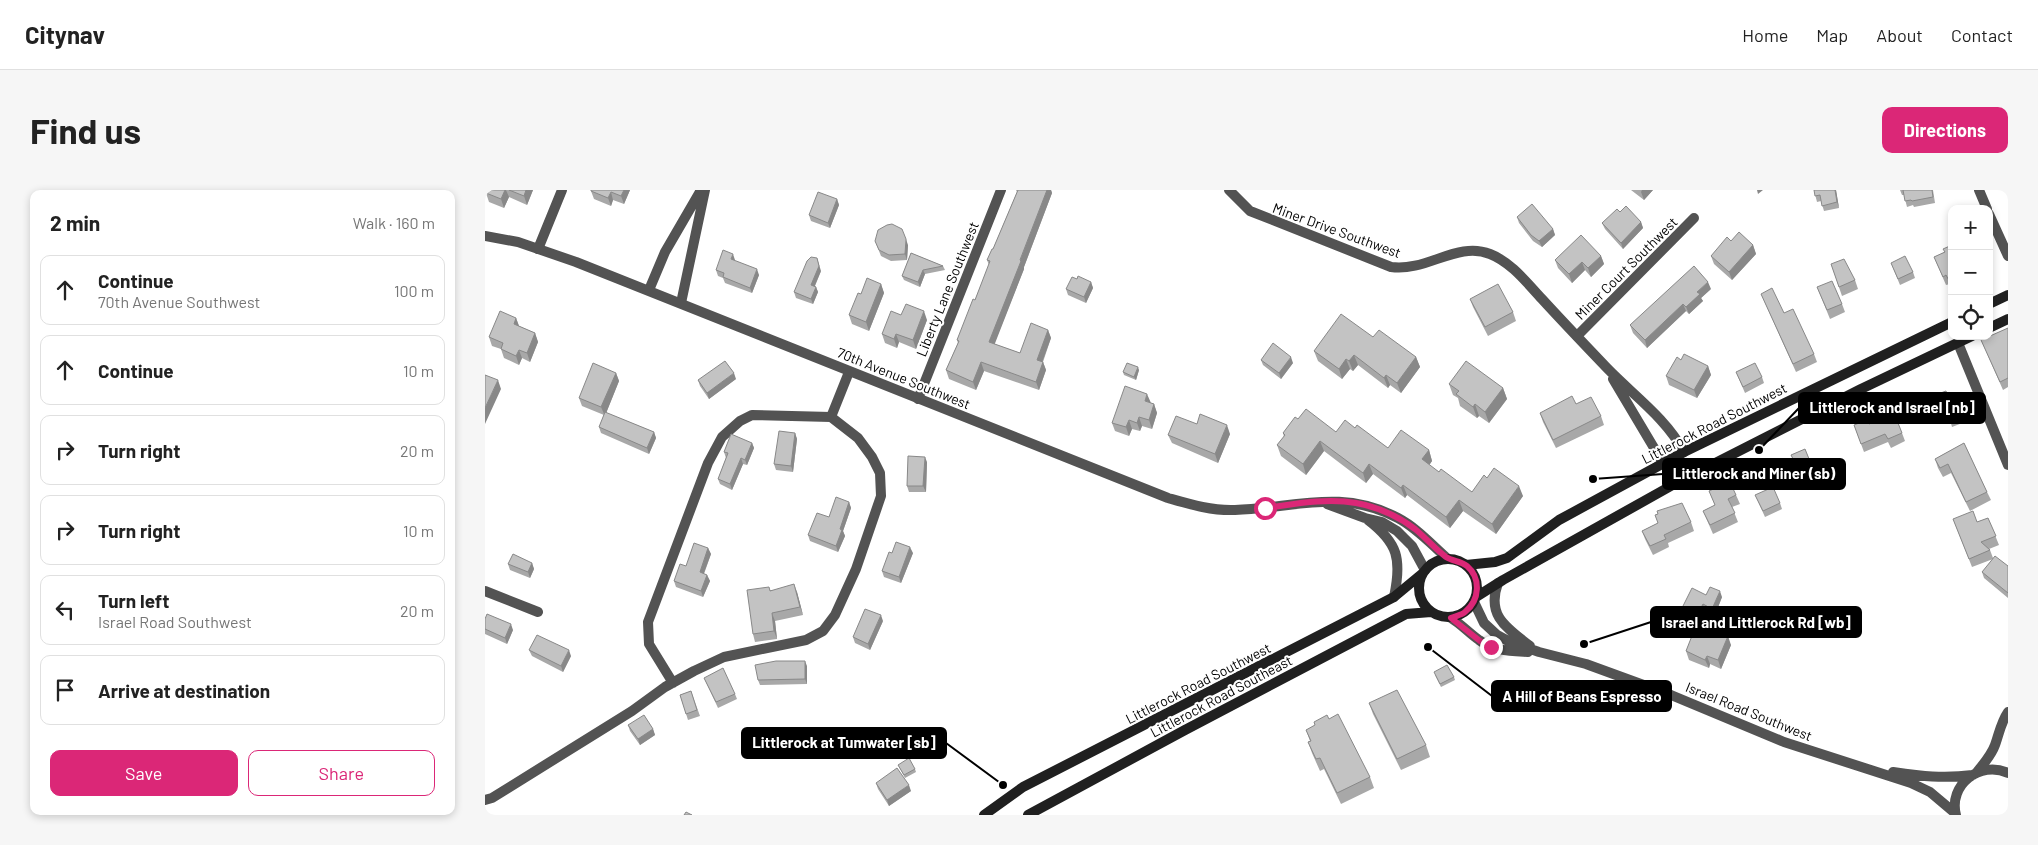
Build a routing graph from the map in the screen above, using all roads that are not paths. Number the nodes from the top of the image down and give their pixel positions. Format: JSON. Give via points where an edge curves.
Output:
{"nodes":[{"id":1,"x":562,"y":190,"type":"edge"},
{"id":2,"x":701,"y":190,"type":"edge"},
{"id":3,"x":705,"y":190,"type":"edge"},
{"id":4,"x":1001,"y":190,"type":"edge"},
{"id":5,"x":1229,"y":190,"type":"edge"},
{"id":6,"x":1979,"y":190,"type":"edge"},
{"id":7,"x":1985,"y":205,"type":"edge"},
{"id":8,"x":1693,"y":218,"type":"dead end"},
{"id":9,"x":1993,"y":223,"type":"edge"},
{"id":10,"x":485,"y":236,"type":"edge"},
{"id":11,"x":537,"y":249,"type":"junction"},
{"id":12,"x":2008,"y":256,"type":"edge"},
{"id":13,"x":649,"y":290,"type":"junction"},
{"id":14,"x":2008,"y":295,"type":"edge"},
{"id":15,"x":1993,"y":302,"type":"edge"},
{"id":16,"x":681,"y":303,"type":"junction"},
{"id":17,"x":2008,"y":319,"type":"edge"},
{"id":18,"x":1948,"y":324,"type":"edge"},
{"id":19,"x":1993,"y":326,"type":"edge"},
{"id":20,"x":1577,"y":336,"type":"junction"},
{"id":21,"x":1964,"y":340,"type":"edge"},
{"id":22,"x":1958,"y":343,"type":"junction"},
{"id":23,"x":1606,"y":367,"type":"junction"},
{"id":24,"x":849,"y":372,"type":"junction"},
{"id":25,"x":918,"y":399,"type":"junction"},
{"id":26,"x":831,"y":417,"type":"junction"},
{"id":27,"x":1684,"y":452,"type":"junction"},
{"id":28,"x":1663,"y":463,"type":"junction"},
{"id":29,"x":2008,"y":465,"type":"edge"},
{"id":30,"x":1318,"y":501,"type":"junction"},
{"id":31,"x":1365,"y":518,"type":"junction"},
{"id":32,"x":1448,"y":559,"type":"junction"},
{"id":33,"x":1466,"y":565,"type":"junction"},
{"id":34,"x":1424,"y":572,"type":"junction"},
{"id":35,"x":1498,"y":583,"type":"junction"},
{"id":36,"x":485,"y":591,"type":"edge"},
{"id":37,"x":1394,"y":597,"type":"junction"},
{"id":38,"x":1475,"y":599,"type":"junction"},
{"id":39,"x":538,"y":612,"type":"dead end"},
{"id":40,"x":1431,"y":612,"type":"junction"},
{"id":41,"x":1451,"y":618,"type":"junction"},
{"id":42,"x":1539,"y":652,"type":"junction"},
{"id":43,"x":673,"y":683,"type":"junction"},
{"id":44,"x":2008,"y":712,"type":"edge"},
{"id":45,"x":1864,"y":768,"type":"junction"},
{"id":46,"x":1975,"y":773,"type":"junction"},
{"id":47,"x":2008,"y":773,"type":"edge"},
{"id":48,"x":485,"y":800,"type":"edge"},
{"id":49,"x":1955,"y":814,"type":"edge"},
{"id":50,"x":984,"y":815,"type":"edge"},
{"id":51,"x":1028,"y":815,"type":"edge"}],
"edges":[{"from":1,"to":11,"type":"street"},
{"from":2,"to":13,"type":"street","via":[[665,252]]},
{"from":3,"to":16,"type":"street"},
{"from":4,"to":25,"type":"street","name":"Liberty Lane Southwest"},
{"from":5,"to":20,"type":"street","name":"Miner Drive Southwest","via":[[1251,211],[1391,267],[1412,268],[1454,253],[1474,251],[1490,254],[1506,263]]},
{"from":6,"to":7,"type":"street"},
{"from":8,"to":20,"type":"street","name":"Miner Court Southwest"},
{"from":9,"to":12,"type":"street"},
{"from":10,"to":11,"type":"street","name":"70th Avenue Southwest"},
{"from":11,"to":13,"type":"street","name":"70th Avenue Southwest"},
{"from":13,"to":16,"type":"street","name":"70th Avenue Southwest"},
{"from":14,"to":15,"type":"main road"},
{"from":16,"to":24,"type":"street","name":"70th Avenue Southwest"},
{"from":17,"to":19,"type":"main road"},
{"from":18,"to":27,"type":"main road","name":"Littlerock Road Southwest"},
{"from":20,"to":23,"type":"street","name":"Miner Drive Southwest"},
{"from":21,"to":22,"type":"main road"},
{"from":22,"to":29,"type":"street"},
{"from":22,"to":35,"type":"main road","via":[[1678,482]]},
{"from":23,"to":27,"type":"street","name":"Miner Drive Southwest","via":[[1663,422]]},
{"from":23,"to":28,"type":"street","name":"Miner Drive Southwest"},
{"from":24,"to":25,"type":"street","name":"70th Avenue Southwest"},
{"from":24,"to":26,"type":"street"},
{"from":25,"to":30,"type":"street","name":"70th Avenue Southwest","via":[[1167,498],[1193,505],[1233,510]]},
{"from":26,"to":43,"type":"street","via":[[752,415],[722,437],[708,463],[648,622],[649,644]]},
{"from":26,"to":43,"type":"street","via":[[858,438],[872,457],[880,473],[881,496],[856,569],[835,615],[823,631],[805,640],[724,657]]},
{"from":27,"to":28,"type":"main road","name":"Littlerock Road Southwest"},
{"from":28,"to":33,"type":"main road","name":"Littlerock Road Southwest","via":[[1559,520],[1507,558]]},
{"from":30,"to":31,"type":"street","name":"70th Avenue Southwest"},
{"from":30,"to":32,"type":"street","name":"70th Avenue Southwest","via":[[1355,503],[1399,518]]},
{"from":31,"to":34,"type":"street","name":"70th Avenue Southwest","via":[[1382,522],[1405,538],[1418,556]]},
{"from":31,"to":37,"type":"street","via":[[1386,534],[1396,553],[1398,580]]},
{"from":32,"to":33,"type":"main road"},
{"from":32,"to":34,"type":"main road","via":[[1431,564]]},
{"from":33,"to":38,"type":"main road","via":[[1476,579]]},
{"from":34,"to":37,"type":"main road","name":"Littlerock Road Southwest"},
{"from":34,"to":40,"type":"main road","via":[[1419,594]]},
{"from":35,"to":38,"type":"main road"},
{"from":35,"to":42,"type":"street","via":[[1494,600],[1500,620]]},
{"from":36,"to":39,"type":"street"},
{"from":37,"to":50,"type":"main road","name":"Littlerock Road Southwest","via":[[1023,788]]},
{"from":38,"to":41,"type":"main road","via":[[1465,613]]},
{"from":38,"to":42,"type":"street","name":"Israel Road Southwest","via":[[1484,623],[1497,635]]},
{"from":40,"to":41,"type":"main road"},
{"from":40,"to":51,"type":"main road","name":"Littlerock Road Southeast","via":[[1406,614]]},
{"from":41,"to":42,"type":"street","name":"Israel Road Southwest","via":[[1491,647]]},
{"from":42,"to":45,"type":"street","name":"Israel Road Southwest","via":[[1586,664],[1784,742]]},
{"from":43,"to":48,"type":"street"},
{"from":44,"to":46,"type":"street","via":[[1988,759]]},
{"from":45,"to":46,"type":"street","name":"Israel Road Southwest","via":[[1936,778]]},
{"from":45,"to":49,"type":"street","name":"Israel Road Southwest","via":[[1930,792]]},
{"from":46,"to":47,"type":"street","name":"Israel Road Southwest","via":[[1989,769]]},
{"from":46,"to":49,"type":"street","via":[[1959,788]]}]}
